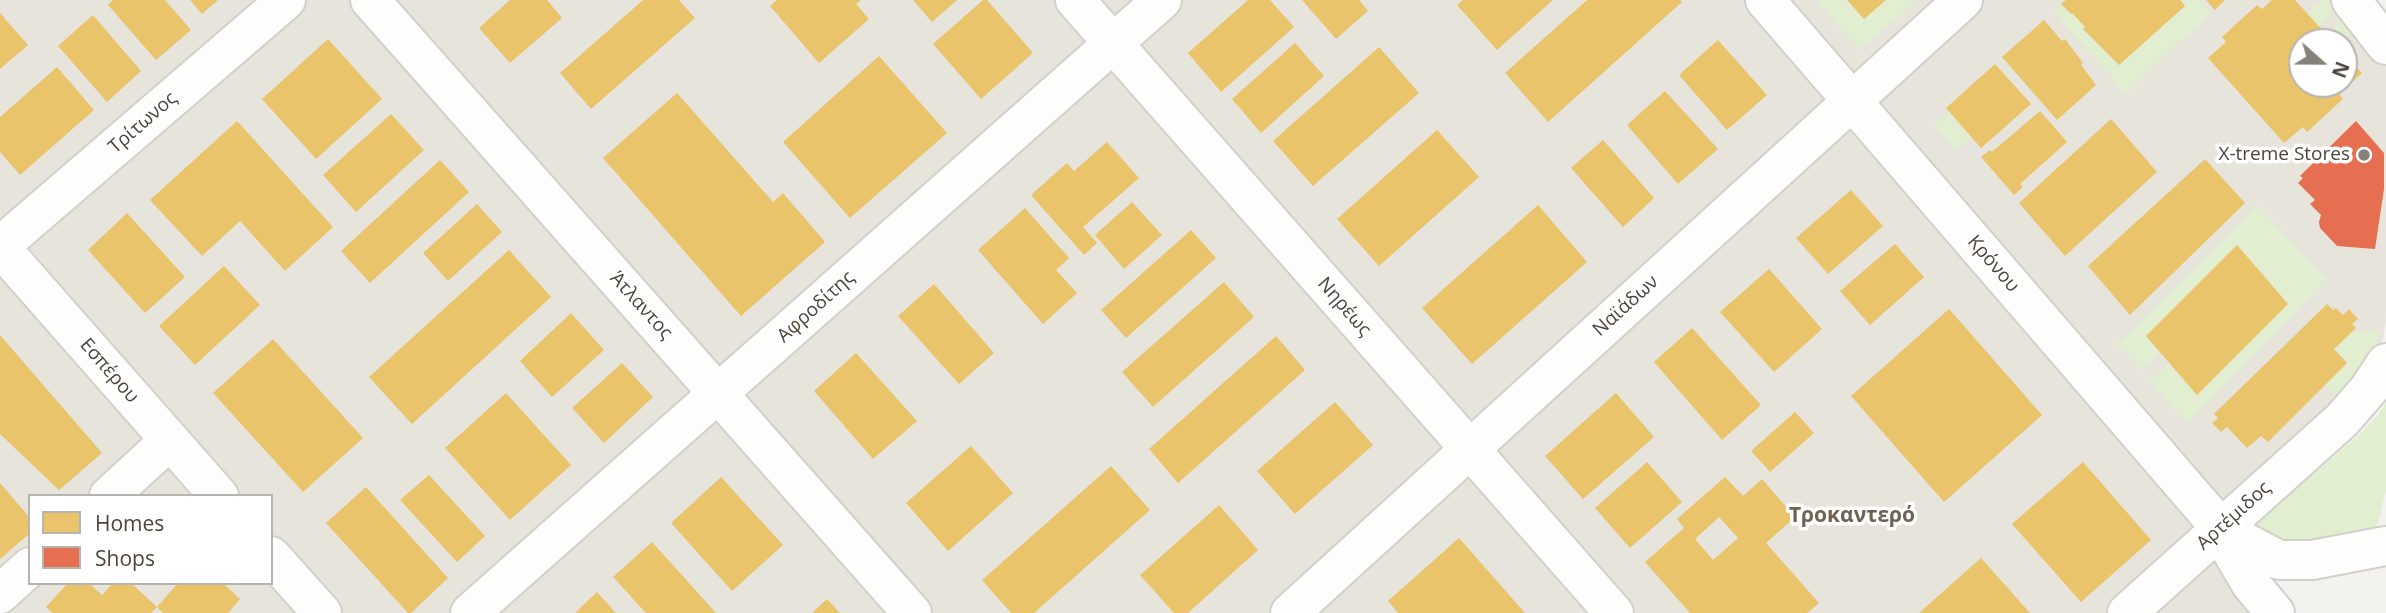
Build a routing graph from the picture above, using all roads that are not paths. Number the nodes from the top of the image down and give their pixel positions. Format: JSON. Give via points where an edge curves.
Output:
{"nodes":[{"id":1,"x":286,"y":0,"type":"edge"},
{"id":2,"x":370,"y":0,"type":"edge"},
{"id":3,"x":1075,"y":0,"type":"edge"},
{"id":4,"x":1162,"y":0,"type":"edge"},
{"id":5,"x":1765,"y":0,"type":"edge"},
{"id":6,"x":1963,"y":0,"type":"edge"},
{"id":7,"x":2351,"y":0,"type":"edge"},
{"id":8,"x":1113,"y":43,"type":"junction"},
{"id":9,"x":2386,"y":45,"type":"edge"},
{"id":10,"x":1852,"y":100,"type":"junction"},
{"id":11,"x":0,"y":247,"type":"edge"},
{"id":12,"x":2386,"y":363,"type":"edge"},
{"id":13,"x":718,"y":394,"type":"junction"},
{"id":14,"x":170,"y":440,"type":"junction"},
{"id":15,"x":1469,"y":449,"type":"junction"},
{"id":16,"x":111,"y":494,"type":"edge"},
{"id":17,"x":217,"y":494,"type":"edge"},
{"id":18,"x":2220,"y":529,"type":"junction"},
{"id":19,"x":2386,"y":546,"type":"edge"},
{"id":20,"x":273,"y":558,"type":"edge"},
{"id":21,"x":28,"y":570,"type":"edge"},
{"id":22,"x":0,"y":594,"type":"edge"},
{"id":23,"x":322,"y":613,"type":"edge"},
{"id":24,"x":470,"y":613,"type":"edge"},
{"id":25,"x":912,"y":613,"type":"edge"},
{"id":26,"x":1290,"y":613,"type":"edge"},
{"id":27,"x":1614,"y":613,"type":"edge"},
{"id":28,"x":2127,"y":613,"type":"edge"},
{"id":29,"x":2275,"y":613,"type":"edge"}],
"edges":[{"from":1,"to":11,"type":"street","name":"Τρίτωνος"},
{"from":2,"to":13,"type":"street","name":"Άτλαντος"},
{"from":3,"to":8,"type":"street","name":"Νηρέως"},
{"from":4,"to":8,"type":"street","name":"Αφροδίτης"},
{"from":5,"to":10,"type":"street","name":"Κρόνου"},
{"from":6,"to":10,"type":"street","name":"Ναϊάδων"},
{"from":7,"to":9,"type":"street"},
{"from":8,"to":13,"type":"street","name":"Αφροδίτης"},
{"from":8,"to":15,"type":"street","name":"Νηρέως"},
{"from":10,"to":15,"type":"street","name":"Ναϊάδων"},
{"from":10,"to":18,"type":"street","name":"Κρόνου"},
{"from":11,"to":14,"type":"street","name":"Εσπέρου"},
{"from":12,"to":18,"type":"street","name":"Αρτέμιδος","via":[[2342,419]]},
{"from":13,"to":24,"type":"street","name":"Αφροδίτης"},
{"from":13,"to":25,"type":"street","name":"Άτλαντος"},
{"from":14,"to":16,"type":"street"},
{"from":14,"to":17,"type":"street","name":"Εσπέρου"},
{"from":15,"to":26,"type":"street","name":"Ναϊάδων"},
{"from":15,"to":27,"type":"street","name":"Νηρέως"},
{"from":18,"to":19,"type":"street","via":[[2279,559],[2312,560]]},
{"from":18,"to":28,"type":"street","name":"Αρτέμιδος"},
{"from":18,"to":29,"type":"street","via":[[2251,584]]},
{"from":20,"to":23,"type":"street"},
{"from":21,"to":22,"type":"street"}]}
